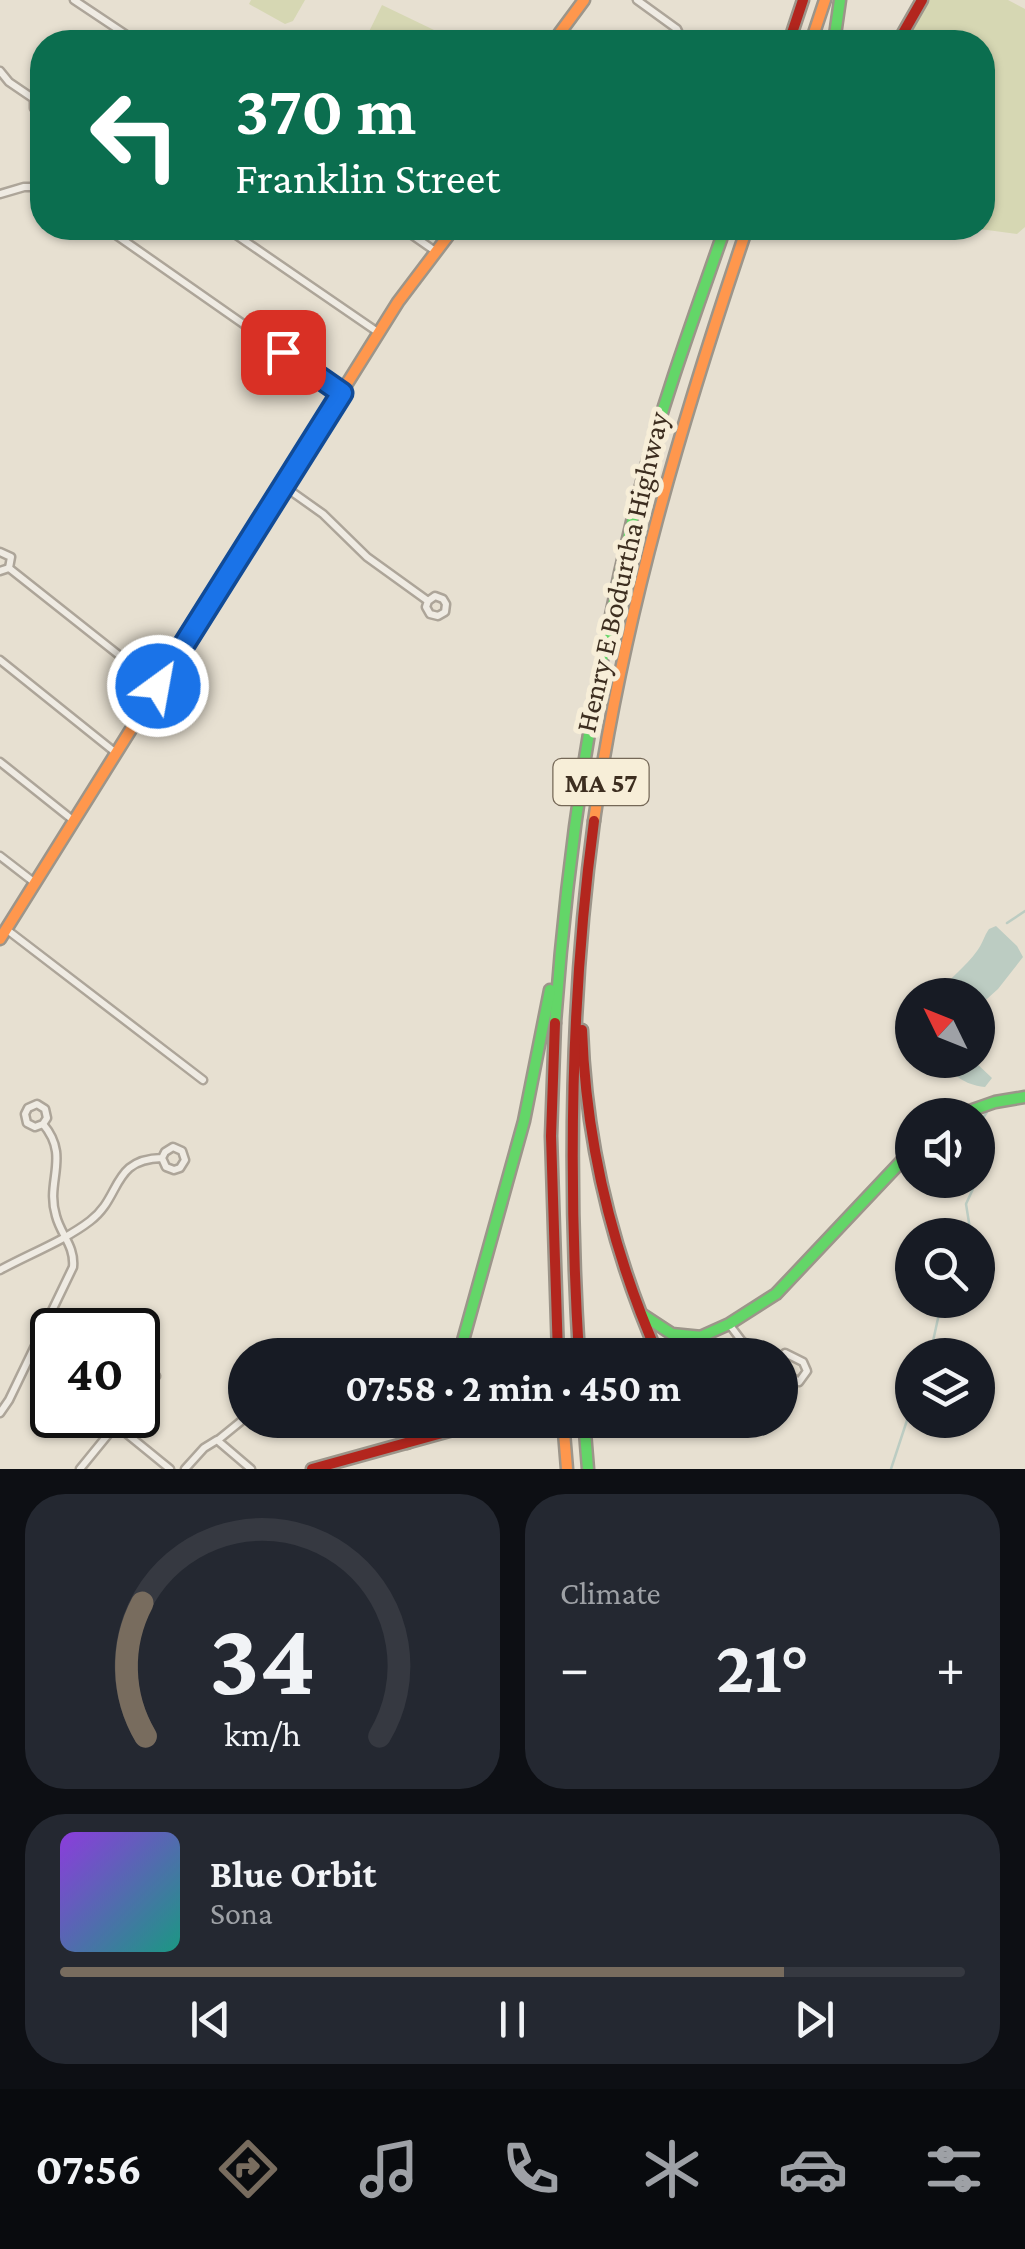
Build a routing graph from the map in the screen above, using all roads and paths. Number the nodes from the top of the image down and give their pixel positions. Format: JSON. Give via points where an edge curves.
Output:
{"nodes":[{"id":1,"x":74,"y":0,"type":"edge"},
{"id":2,"x":584,"y":0,"type":"edge"},
{"id":3,"x":637,"y":0,"type":"edge"},
{"id":4,"x":803,"y":0,"type":"edge"},
{"id":5,"x":826,"y":0,"type":"edge"},
{"id":6,"x":840,"y":0,"type":"edge"},
{"id":7,"x":922,"y":0,"type":"edge"},
{"id":8,"x":119,"y":30,"type":"edge"},
{"id":9,"x":562,"y":30,"type":"edge"},
{"id":10,"x":677,"y":30,"type":"edge"},
{"id":11,"x":793,"y":30,"type":"edge"},
{"id":12,"x":815,"y":30,"type":"edge"},
{"id":13,"x":836,"y":30,"type":"edge"},
{"id":14,"x":905,"y":30,"type":"edge"},
{"id":15,"x":0,"y":70,"type":"edge"},
{"id":16,"x":30,"y":93,"type":"edge"},
{"id":17,"x":30,"y":187,"type":"edge"},
{"id":18,"x":0,"y":194,"type":"edge"},
{"id":19,"x":123,"y":240,"type":"edge"},
{"id":20,"x":243,"y":240,"type":"edge"},
{"id":21,"x":420,"y":240,"type":"edge"},
{"id":22,"x":445,"y":240,"type":"edge"},
{"id":23,"x":721,"y":240,"type":"edge"},
{"id":24,"x":743,"y":240,"type":"edge"},
{"id":25,"x":436,"y":251,"type":"junction"},
{"id":26,"x":378,"y":334,"type":"junction"},
{"id":27,"x":342,"y":393,"type":"junction"},
{"id":28,"x":284,"y":487,"type":"junction"},
{"id":29,"x":0,"y":552,"type":"edge"},
{"id":30,"x":9,"y":568,"type":"junction"},
{"id":31,"x":0,"y":572,"type":"edge"},
{"id":32,"x":428,"y":601,"type":"dead end"},
{"id":33,"x":0,"y":660,"type":"edge"},
{"id":34,"x":158,"y":686,"type":"junction"},
{"id":35,"x":116,"y":753,"type":"junction"},
{"id":36,"x":0,"y":762,"type":"edge"},
{"id":37,"x":74,"y":821,"type":"junction"},
{"id":38,"x":0,"y":856,"type":"edge"},
{"id":39,"x":590,"y":867,"type":"junction"},
{"id":40,"x":35,"y":883,"type":"junction"},
{"id":41,"x":564,"y":912,"type":"junction"},
{"id":42,"x":3,"y":934,"type":"edge"},
{"id":43,"x":204,"y":1080,"type":"dead end"},
{"id":44,"x":1025,"y":1098,"type":"edge"},
{"id":45,"x":995,"y":1102,"type":"edge"},
{"id":46,"x":44,"y":1124,"type":"dead end"},
{"id":47,"x":162,"y":1158,"type":"dead end"},
{"id":48,"x":895,"y":1168,"type":"edge"},
{"id":49,"x":65,"y":1235,"type":"junction"},
{"id":50,"x":0,"y":1270,"type":"edge"},
{"id":51,"x":631,"y":1295,"type":"junction"},
{"id":52,"x":476,"y":1297,"type":"junction"},
{"id":53,"x":729,"y":1324,"type":"junction"},
{"id":54,"x":702,"y":1336,"type":"junction"},
{"id":55,"x":464,"y":1338,"type":"edge"},
{"id":56,"x":471,"y":1338,"type":"edge"},
{"id":57,"x":557,"y":1338,"type":"edge"},
{"id":58,"x":578,"y":1338,"type":"edge"},
{"id":59,"x":651,"y":1338,"type":"edge"},
{"id":60,"x":697,"y":1338,"type":"edge"},
{"id":61,"x":739,"y":1338,"type":"edge"},
{"id":62,"x":798,"y":1360,"type":"edge"},
{"id":63,"x":798,"y":1381,"type":"edge"},
{"id":64,"x":0,"y":1412,"type":"edge"},
{"id":65,"x":228,"y":1431,"type":"edge"},
{"id":66,"x":105,"y":1438,"type":"edge"},
{"id":67,"x":132,"y":1438,"type":"edge"},
{"id":68,"x":416,"y":1438,"type":"edge"},
{"id":69,"x":424,"y":1438,"type":"edge"},
{"id":70,"x":565,"y":1438,"type":"edge"},
{"id":71,"x":585,"y":1438,"type":"edge"},
{"id":72,"x":217,"y":1440,"type":"junction"},
{"id":73,"x":407,"y":1443,"type":"junction"},
{"id":74,"x":80,"y":1469,"type":"edge"},
{"id":75,"x":170,"y":1469,"type":"edge"},
{"id":76,"x":186,"y":1469,"type":"edge"},
{"id":77,"x":251,"y":1469,"type":"edge"},
{"id":78,"x":312,"y":1469,"type":"edge"},
{"id":79,"x":568,"y":1469,"type":"edge"},
{"id":80,"x":588,"y":1469,"type":"edge"}],
"edges":[{"from":1,"to":8,"type":"street"},
{"from":2,"to":9,"type":"main road"},
{"from":3,"to":10,"type":"street"},
{"from":4,"to":11,"type":"main road"},
{"from":5,"to":12,"type":"main road"},
{"from":6,"to":13,"type":"main road"},
{"from":7,"to":14,"type":"main road"},
{"from":15,"to":16,"type":"street"},
{"from":17,"to":18,"type":"street"},
{"from":19,"to":27,"type":"street"},
{"from":20,"to":26,"type":"street"},
{"from":21,"to":25,"type":"street"},
{"from":22,"to":25,"type":"main road"},
{"from":23,"to":41,"type":"main road","name":"Henry E Bodurtha Highway","number":"MA 57","via":[[664,407],[622,562],[588,730]]},
{"from":24,"to":39,"type":"main road","name":"Henry E Bodurtha Highway","number":"MA 57","via":[[689,398],[640,575],[608,731]]},
{"from":25,"to":26,"type":"main road"},
{"from":26,"to":27,"type":"main road"},
{"from":27,"to":28,"type":"main road"},
{"from":28,"to":32,"type":"street"},
{"from":28,"to":34,"type":"main road"},
{"from":29,"to":30,"type":"street","via":[[11,558]]},
{"from":30,"to":31,"type":"street"},
{"from":30,"to":34,"type":"street"},
{"from":33,"to":35,"type":"street"},
{"from":34,"to":35,"type":"main road"},
{"from":35,"to":37,"type":"main road"},
{"from":36,"to":37,"type":"street"},
{"from":37,"to":40,"type":"main road"},
{"from":38,"to":40,"type":"street"},
{"from":39,"to":51,"type":"main road","via":[[582,1030],[586,1098]]},
{"from":39,"to":58,"type":"main road","name":"Henry E Bodurtha Highway","number":"MA 57","via":[[573,1096]]},
{"from":40,"to":42,"type":"main road"},
{"from":41,"to":52,"type":"main road","via":[[527,1110]]},
{"from":41,"to":57,"type":"main road","name":"Henry E Bodurtha Highway","number":"MA 57","via":[[552,1096]]},
{"from":42,"to":43,"type":"street"},
{"from":44,"to":45,"type":"main road"},
{"from":46,"to":49,"type":"street","via":[[57,1147],[54,1211]]},
{"from":47,"to":49,"type":"street","via":[[132,1164],[95,1217]]},
{"from":48,"to":53,"type":"main road","via":[[796,1276]]},
{"from":49,"to":50,"type":"street"},
{"from":49,"to":64,"type":"street","via":[[74,1254],[72,1271]]},
{"from":51,"to":54,"type":"main road","via":[[657,1327]]},
{"from":51,"to":59,"type":"main road"},
{"from":52,"to":55,"type":"main road"},
{"from":52,"to":56,"type":"main road"},
{"from":53,"to":54,"type":"main road"},
{"from":53,"to":61,"type":"street"},
{"from":54,"to":60,"type":"main road"},
{"from":62,"to":63,"type":"street","via":[[807,1371]]},
{"from":65,"to":72,"type":"street"},
{"from":66,"to":74,"type":"street"},
{"from":67,"to":75,"type":"street"},
{"from":68,"to":73,"type":"main road"},
{"from":69,"to":73,"type":"main road"},
{"from":70,"to":79,"type":"main road"},
{"from":71,"to":80,"type":"main road"},
{"from":72,"to":76,"type":"street"},
{"from":72,"to":77,"type":"street"},
{"from":73,"to":78,"type":"main road"}]}
